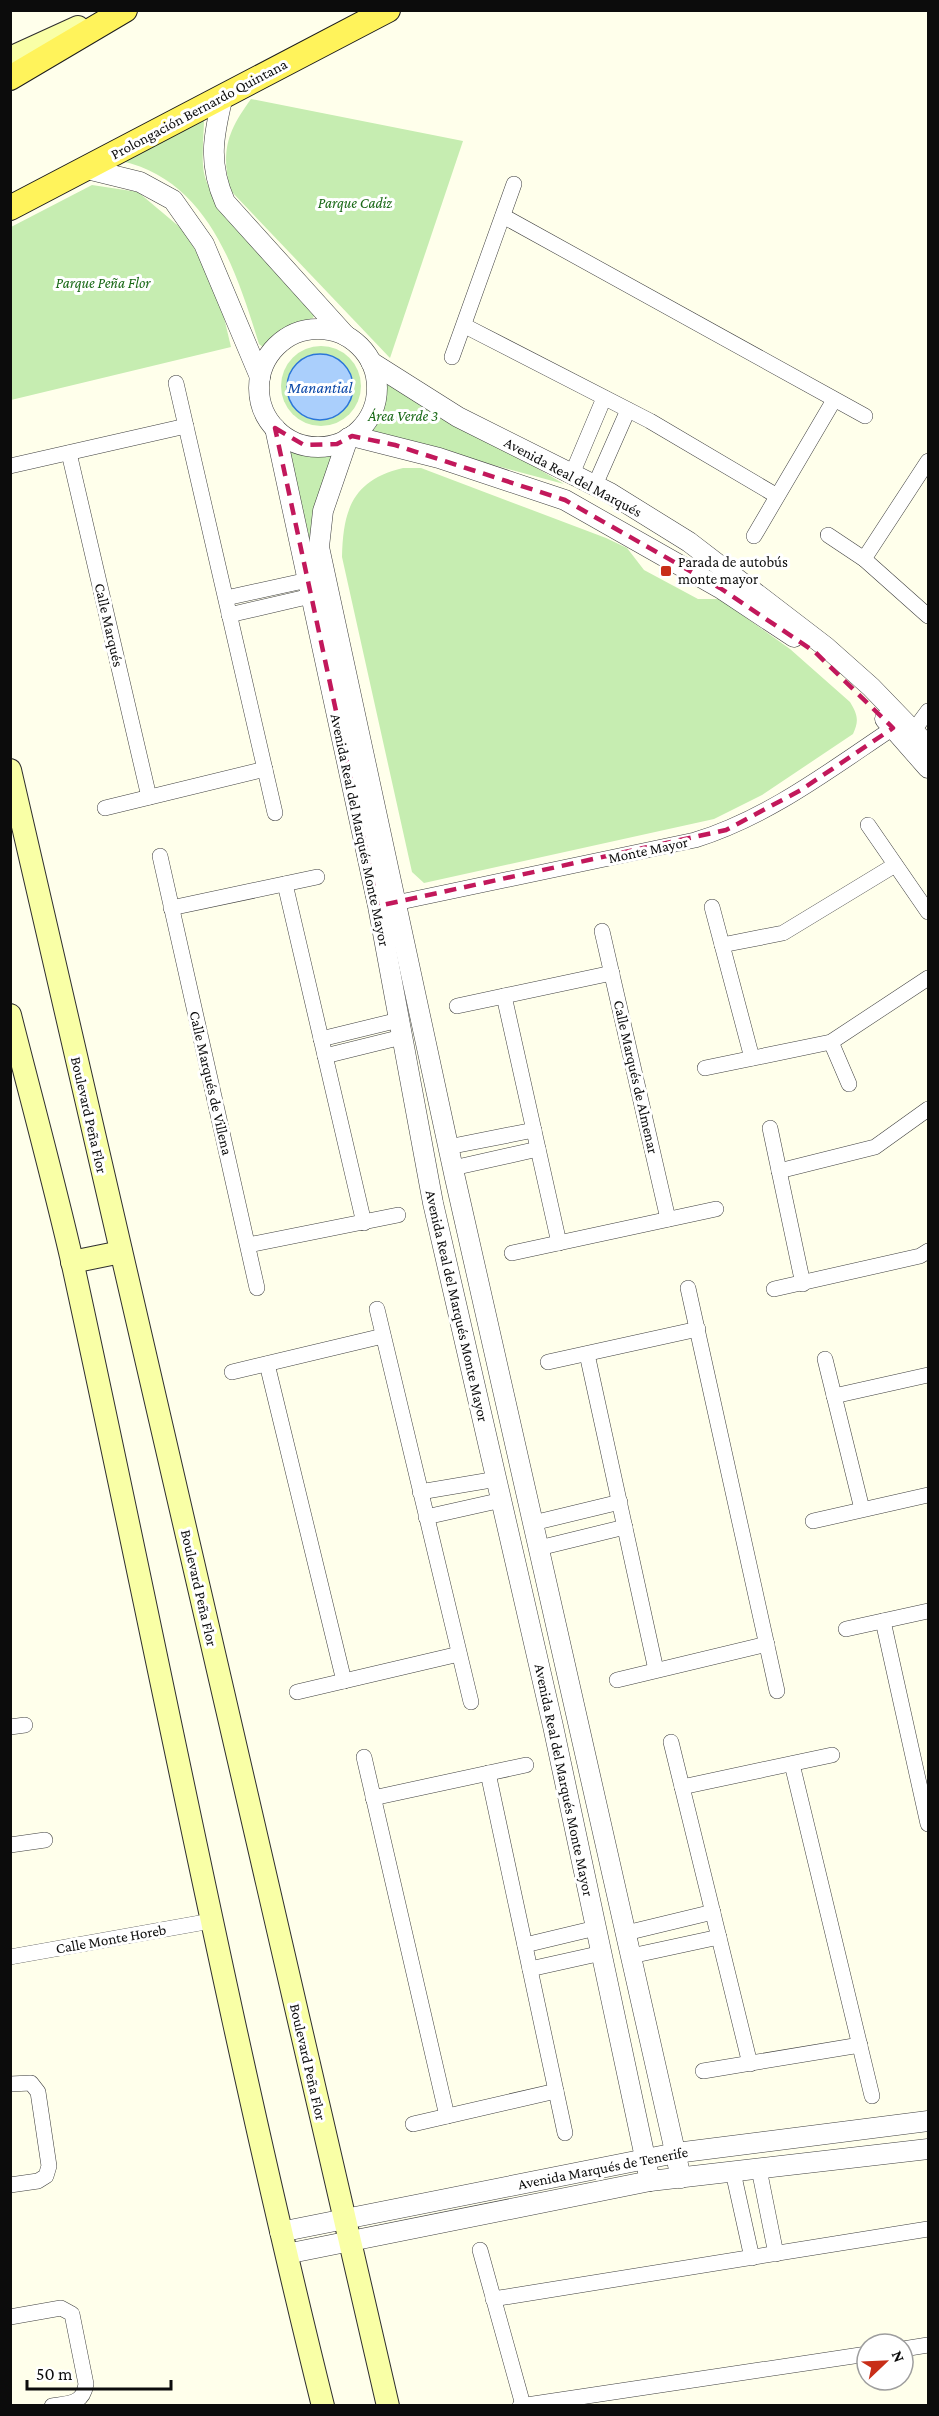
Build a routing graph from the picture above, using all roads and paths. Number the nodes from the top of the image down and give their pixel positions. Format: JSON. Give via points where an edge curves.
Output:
{"nodes":[{"id":1,"x":388,"y":10,"type":"edge"},
{"id":2,"x":123,"y":11,"type":"edge"},
{"id":3,"x":10,"y":58,"type":"edge"},
{"id":4,"x":10,"y":78,"type":"edge"},
{"id":5,"x":223,"y":96,"type":"junction"},
{"id":6,"x":87,"y":169,"type":"junction"},
{"id":7,"x":514,"y":184,"type":"dead end"},
{"id":8,"x":10,"y":208,"type":"edge"},
{"id":9,"x":502,"y":216,"type":"junction"},
{"id":10,"x":465,"y":326,"type":"junction"},
{"id":11,"x":346,"y":336,"type":"junction"},
{"id":12,"x":452,"y":357,"type":"dead end"},
{"id":13,"x":371,"y":362,"type":"junction"},
{"id":14,"x":260,"y":377,"type":"junction"},
{"id":15,"x":176,"y":384,"type":"dead end"},
{"id":16,"x":604,"y":398,"type":"junction"},
{"id":17,"x":834,"y":400,"type":"junction"},
{"id":18,"x":628,"y":410,"type":"junction"},
{"id":19,"x":865,"y":417,"type":"dead end"},
{"id":20,"x":186,"y":426,"type":"junction"},
{"id":21,"x":275,"y":428,"type":"junction"},
{"id":22,"x":350,"y":437,"type":"junction"},
{"id":23,"x":69,"y":453,"type":"junction"},
{"id":24,"x":928,"y":461,"type":"edge"},
{"id":25,"x":10,"y":466,"type":"edge"},
{"id":26,"x":572,"y":474,"type":"junction"},
{"id":27,"x":595,"y":485,"type":"junction"},
{"id":28,"x":777,"y":496,"type":"junction"},
{"id":29,"x":828,"y":535,"type":"dead end"},
{"id":30,"x":754,"y":536,"type":"dead end"},
{"id":31,"x":864,"y":559,"type":"junction"},
{"id":32,"x":309,"y":588,"type":"junction"},
{"id":33,"x":226,"y":598,"type":"junction"},
{"id":34,"x":230,"y":615,"type":"junction"},
{"id":35,"x":928,"y":616,"type":"edge"},
{"id":36,"x":928,"y":711,"type":"edge"},
{"id":37,"x":893,"y":728,"type":"junction"},
{"id":38,"x":924,"y":741,"type":"edge"},
{"id":39,"x":928,"y":768,"type":"edge"},
{"id":40,"x":265,"y":769,"type":"junction"},
{"id":41,"x":10,"y":770,"type":"edge"},
{"id":42,"x":149,"y":797,"type":"junction"},
{"id":43,"x":105,"y":808,"type":"dead end"},
{"id":44,"x":275,"y":813,"type":"dead end"},
{"id":45,"x":868,"y":825,"type":"dead end"},
{"id":46,"x":160,"y":856,"type":"dead end"},
{"id":47,"x":896,"y":865,"type":"junction"},
{"id":48,"x":316,"y":877,"type":"dead end"},
{"id":49,"x":285,"y":884,"type":"junction"},
{"id":50,"x":386,"y":905,"type":"junction"},
{"id":51,"x":712,"y":907,"type":"dead end"},
{"id":52,"x":171,"y":908,"type":"junction"},
{"id":53,"x":928,"y":912,"type":"edge"},
{"id":54,"x":602,"y":931,"type":"dead end"},
{"id":55,"x":722,"y":945,"type":"junction"},
{"id":56,"x":612,"y":974,"type":"junction"},
{"id":57,"x":928,"y":978,"type":"edge"},
{"id":58,"x":504,"y":996,"type":"junction"},
{"id":59,"x":457,"y":1006,"type":"dead end"},
{"id":60,"x":10,"y":1015,"type":"edge"},
{"id":61,"x":400,"y":1028,"type":"junction"},
{"id":62,"x":321,"y":1039,"type":"junction"},
{"id":63,"x":831,"y":1041,"type":"junction"},
{"id":64,"x":325,"y":1056,"type":"junction"},
{"id":65,"x":752,"y":1058,"type":"junction"},
{"id":66,"x":705,"y":1068,"type":"dead end"},
{"id":67,"x":849,"y":1084,"type":"dead end"},
{"id":68,"x":928,"y":1109,"type":"edge"},
{"id":69,"x":770,"y":1128,"type":"dead end"},
{"id":70,"x":534,"y":1130,"type":"junction"},
{"id":71,"x":448,"y":1147,"type":"junction"},
{"id":72,"x":538,"y":1149,"type":"junction"},
{"id":73,"x":453,"y":1168,"type":"junction"},
{"id":74,"x":779,"y":1171,"type":"junction"},
{"id":75,"x":716,"y":1209,"type":"dead end"},
{"id":76,"x":398,"y":1215,"type":"dead end"},
{"id":77,"x":668,"y":1219,"type":"junction"},
{"id":78,"x":364,"y":1223,"type":"junction"},
{"id":79,"x":559,"y":1243,"type":"junction"},
{"id":80,"x":248,"y":1245,"type":"junction"},
{"id":81,"x":928,"y":1251,"type":"edge"},
{"id":82,"x":121,"y":1252,"type":"junction"},
{"id":83,"x":513,"y":1253,"type":"dead end"},
{"id":84,"x":72,"y":1262,"type":"junction"},
{"id":85,"x":803,"y":1284,"type":"junction"},
{"id":86,"x":257,"y":1288,"type":"dead end"},
{"id":87,"x":688,"y":1288,"type":"dead end"},
{"id":88,"x":774,"y":1288,"type":"dead end"},
{"id":89,"x":377,"y":1309,"type":"dead end"},
{"id":90,"x":698,"y":1329,"type":"junction"},
{"id":91,"x":383,"y":1336,"type":"junction"},
{"id":92,"x":587,"y":1354,"type":"junction"},
{"id":93,"x":825,"y":1359,"type":"dead end"},
{"id":94,"x":548,"y":1362,"type":"dead end"},
{"id":95,"x":267,"y":1364,"type":"junction"},
{"id":96,"x":232,"y":1372,"type":"dead end"},
{"id":97,"x":928,"y":1375,"type":"edge"},
{"id":98,"x":834,"y":1396,"type":"junction"},
{"id":99,"x":497,"y":1479,"type":"junction"},
{"id":100,"x":420,"y":1491,"type":"junction"},
{"id":101,"x":928,"y":1495,"type":"edge"},
{"id":102,"x":502,"y":1500,"type":"junction"},
{"id":103,"x":620,"y":1502,"type":"junction"},
{"id":104,"x":862,"y":1509,"type":"junction"},
{"id":105,"x":426,"y":1517,"type":"junction"},
{"id":106,"x":813,"y":1521,"type":"dead end"},
{"id":107,"x":533,"y":1523,"type":"junction"},
{"id":108,"x":625,"y":1527,"type":"junction"},
{"id":109,"x":538,"y":1548,"type":"junction"},
{"id":110,"x":928,"y":1611,"type":"edge"},
{"id":111,"x":883,"y":1622,"type":"junction"},
{"id":112,"x":846,"y":1629,"type":"dead end"},
{"id":113,"x":767,"y":1644,"type":"junction"},
{"id":114,"x":459,"y":1654,"type":"junction"},
{"id":115,"x":657,"y":1671,"type":"junction"},
{"id":116,"x":617,"y":1680,"type":"dead end"},
{"id":117,"x":344,"y":1681,"type":"junction"},
{"id":118,"x":777,"y":1691,"type":"dead end"},
{"id":119,"x":297,"y":1692,"type":"dead end"},
{"id":120,"x":471,"y":1702,"type":"dead end"},
{"id":121,"x":578,"y":1723,"type":"junction"},
{"id":122,"x":553,"y":1726,"type":"junction"},
{"id":123,"x":671,"y":1742,"type":"dead end"},
{"id":124,"x":832,"y":1755,"type":"dead end"},
{"id":125,"x":364,"y":1757,"type":"dead end"},
{"id":126,"x":792,"y":1764,"type":"junction"},
{"id":127,"x":526,"y":1765,"type":"dead end"},
{"id":128,"x":488,"y":1773,"type":"junction"},
{"id":129,"x":682,"y":1787,"type":"junction"},
{"id":130,"x":373,"y":1798,"type":"junction"},
{"id":131,"x":928,"y":1824,"type":"edge"},
{"id":132,"x":45,"y":1840,"type":"dead end"},
{"id":133,"x":10,"y":1845,"type":"edge"},
{"id":134,"x":713,"y":1912,"type":"junction"},
{"id":135,"x":211,"y":1921,"type":"junction"},
{"id":136,"x":596,"y":1928,"type":"junction"},
{"id":137,"x":626,"y":1933,"type":"junction"},
{"id":138,"x":719,"y":1937,"type":"junction"},
{"id":139,"x":525,"y":1945,"type":"junction"},
{"id":140,"x":602,"y":1953,"type":"junction"},
{"id":141,"x":631,"y":1956,"type":"junction"},
{"id":142,"x":10,"y":1957,"type":"edge"},
{"id":143,"x":530,"y":1969,"type":"junction"},
{"id":144,"x":860,"y":2045,"type":"junction"},
{"id":145,"x":750,"y":2064,"type":"junction"},
{"id":146,"x":703,"y":2071,"type":"dead end"},
{"id":147,"x":10,"y":2084,"type":"edge"},
{"id":148,"x":556,"y":2091,"type":"junction"},
{"id":149,"x":872,"y":2096,"type":"dead end"},
{"id":150,"x":447,"y":2116,"type":"junction"},
{"id":151,"x":928,"y":2121,"type":"edge"},
{"id":152,"x":413,"y":2124,"type":"dead end"},
{"id":153,"x":565,"y":2133,"type":"dead end"},
{"id":154,"x":928,"y":2149,"type":"edge"},
{"id":155,"x":676,"y":2153,"type":"junction"},
{"id":156,"x":645,"y":2159,"type":"junction"},
{"id":157,"x":759,"y":2169,"type":"junction"},
{"id":158,"x":733,"y":2172,"type":"junction"},
{"id":159,"x":681,"y":2178,"type":"junction"},
{"id":160,"x":650,"y":2181,"type":"junction"},
{"id":161,"x":10,"y":2185,"type":"edge"},
{"id":162,"x":344,"y":2218,"type":"junction"},
{"id":163,"x":928,"y":2230,"type":"edge"},
{"id":164,"x":280,"y":2232,"type":"junction"},
{"id":165,"x":349,"y":2241,"type":"junction"},
{"id":166,"x":480,"y":2250,"type":"dead end"},
{"id":167,"x":286,"y":2254,"type":"junction"},
{"id":168,"x":776,"y":2254,"type":"junction"},
{"id":169,"x":752,"y":2258,"type":"junction"},
{"id":170,"x":493,"y":2299,"type":"junction"},
{"id":171,"x":10,"y":2317,"type":"edge"},
{"id":172,"x":855,"y":2356,"type":"edge"},
{"id":173,"x":521,"y":2405,"type":"edge"},
{"id":174,"x":52,"y":2406,"type":"edge"},
{"id":175,"x":323,"y":2406,"type":"edge"},
{"id":176,"x":388,"y":2406,"type":"edge"}],
"edges":[{"from":1,"to":5,"type":"main road","name":"Prolongación Bernardo Quintana"},
{"from":2,"to":3,"type":"main road","via":[[102,15]]},
{"from":2,"to":4,"type":"main road"},
{"from":5,"to":6,"type":"main road","name":"Prolongación Bernardo Quintana"},
{"from":5,"to":11,"type":"street","via":[[212,149],[214,178],[225,202]]},
{"from":6,"to":8,"type":"main road","name":"Prolongación Bernardo Quintana"},
{"from":6,"to":14,"type":"street","via":[[140,182],[172,200],[204,244]]},
{"from":7,"to":9,"type":"street"},
{"from":9,"to":10,"type":"street"},
{"from":9,"to":17,"type":"street"},
{"from":10,"to":12,"type":"street"},
{"from":10,"to":16,"type":"street"},
{"from":11,"to":13,"type":"street","via":[[361,347]]},
{"from":11,"to":14,"type":"street","via":[[328,329],[292,334],[266,359]]},
{"from":13,"to":22,"type":"street","via":[[376,386],[373,410]]},
{"from":13,"to":26,"type":"street","name":"Avenida Real del Marqués","via":[[458,417]]},
{"from":14,"to":21,"type":"street","via":[[265,413]]},
{"from":15,"to":20,"type":"street"},
{"from":16,"to":18,"type":"street"},
{"from":16,"to":26,"type":"street"},
{"from":17,"to":19,"type":"street"},
{"from":17,"to":28,"type":"street"},
{"from":18,"to":27,"type":"street"},
{"from":18,"to":28,"type":"street"},
{"from":20,"to":23,"type":"street"},
{"from":20,"to":33,"type":"street"},
{"from":21,"to":22,"type":"street","via":[[304,445],[321,447]]},
{"from":21,"to":32,"type":"street","name":"Avenida Real del Marqués Monte Mayor"},
{"from":22,"to":37,"type":"street","name":"Avenida Real del Marqués","via":[[439,458],[564,500],[720,588],[815,652]]},
{"from":22,"to":50,"type":"street","name":"Avenida Real del Marqués Monte Mayor","via":[[323,511],[319,547]]},
{"from":23,"to":25,"type":"street"},
{"from":23,"to":42,"type":"street","name":"Calle Marqués"},
{"from":24,"to":31,"type":"street"},
{"from":26,"to":27,"type":"street","name":"Avenida Real del Marqués"},
{"from":27,"to":38,"type":"street","name":"Avenida Real del Marqués","via":[[689,542],[826,647]]},
{"from":28,"to":30,"type":"street"},
{"from":29,"to":31,"type":"street"},
{"from":31,"to":35,"type":"street"},
{"from":32,"to":33,"type":"street"},
{"from":32,"to":34,"type":"street"},
{"from":32,"to":50,"type":"street","name":"Avenida Real del Marqués Monte Mayor"},
{"from":33,"to":34,"type":"street"},
{"from":34,"to":40,"type":"street"},
{"from":36,"to":38,"type":"street"},
{"from":37,"to":39,"type":"street","name":"Avenida Real del Marqués"},
{"from":37,"to":50,"type":"street","name":"Monte Mayor","via":[[791,796],[726,830]]},
{"from":40,"to":42,"type":"street"},
{"from":40,"to":44,"type":"street"},
{"from":41,"to":82,"type":"main road","name":"Boulevard Peña Flor"},
{"from":42,"to":43,"type":"street"},
{"from":45,"to":47,"type":"street"},
{"from":46,"to":52,"type":"street","name":"Calle Marqués de Villena"},
{"from":47,"to":53,"type":"street"},
{"from":47,"to":55,"type":"street","via":[[783,933]]},
{"from":48,"to":49,"type":"street"},
{"from":49,"to":52,"type":"street"},
{"from":49,"to":62,"type":"street"},
{"from":50,"to":61,"type":"street","name":"Avenida Real del Marqués Monte Mayor"},
{"from":50,"to":71,"type":"street","name":"Avenida Real del Marqués Monte Mayor"},
{"from":51,"to":55,"type":"street"},
{"from":52,"to":80,"type":"street","name":"Calle Marqués de Villena"},
{"from":54,"to":56,"type":"street","name":"Calle Marqués de Almenar"},
{"from":55,"to":65,"type":"street"},
{"from":56,"to":58,"type":"street"},
{"from":56,"to":77,"type":"street","name":"Calle Marqués de Almenar"},
{"from":57,"to":63,"type":"street"},
{"from":58,"to":59,"type":"street"},
{"from":58,"to":70,"type":"street"},
{"from":60,"to":84,"type":"main road"},
{"from":61,"to":62,"type":"street"},
{"from":61,"to":64,"type":"street"},
{"from":61,"to":99,"type":"street","name":"Avenida Real del Marqués Monte Mayor","via":[[433,1203]]},
{"from":62,"to":64,"type":"street"},
{"from":63,"to":65,"type":"street"},
{"from":63,"to":67,"type":"street"},
{"from":64,"to":78,"type":"street"},
{"from":65,"to":66,"type":"street"},
{"from":68,"to":74,"type":"street","via":[[875,1147]]},
{"from":69,"to":74,"type":"street"},
{"from":70,"to":71,"type":"street"},
{"from":70,"to":72,"type":"street"},
{"from":71,"to":73,"type":"street","name":"Avenida Real del Marqués Monte Mayor"},
{"from":72,"to":73,"type":"street"},
{"from":72,"to":79,"type":"street"},
{"from":73,"to":107,"type":"street","name":"Avenida Real del Marqués Monte Mayor"},
{"from":74,"to":85,"type":"street"},
{"from":75,"to":77,"type":"street"},
{"from":76,"to":78,"type":"street"},
{"from":77,"to":79,"type":"street"},
{"from":78,"to":80,"type":"street"},
{"from":79,"to":83,"type":"street"},
{"from":80,"to":86,"type":"street","name":"Calle Marqués de Villena"},
{"from":81,"to":85,"type":"street"},
{"from":82,"to":84,"type":"main road"},
{"from":82,"to":162,"type":"main road","name":"Boulevard Peña Flor"},
{"from":84,"to":135,"type":"main road"},
{"from":85,"to":88,"type":"street"},
{"from":87,"to":90,"type":"street"},
{"from":89,"to":91,"type":"street"},
{"from":90,"to":92,"type":"street"},
{"from":90,"to":113,"type":"street"},
{"from":91,"to":95,"type":"street"},
{"from":91,"to":100,"type":"street"},
{"from":92,"to":94,"type":"street"},
{"from":92,"to":103,"type":"street"},
{"from":93,"to":98,"type":"street"},
{"from":95,"to":96,"type":"street"},
{"from":95,"to":117,"type":"street"},
{"from":97,"to":98,"type":"street"},
{"from":98,"to":104,"type":"street"},
{"from":99,"to":100,"type":"street"},
{"from":99,"to":102,"type":"street","name":"Avenida Real del Marqués Monte Mayor"},
{"from":100,"to":105,"type":"street"},
{"from":101,"to":104,"type":"street"},
{"from":102,"to":105,"type":"street"},
{"from":102,"to":122,"type":"street","name":"Avenida Real del Marqués Monte Mayor"},
{"from":103,"to":107,"type":"street"},
{"from":103,"to":108,"type":"street"},
{"from":104,"to":106,"type":"street"},
{"from":105,"to":114,"type":"street"},
{"from":107,"to":109,"type":"street","name":"Avenida Real del Marqués Monte Mayor"},
{"from":108,"to":109,"type":"street"},
{"from":108,"to":115,"type":"street"},
{"from":109,"to":121,"type":"street","name":"Avenida Real del Marqués Monte Mayor"},
{"from":110,"to":111,"type":"street"},
{"from":111,"to":112,"type":"street"},
{"from":111,"to":131,"type":"street"},
{"from":113,"to":115,"type":"street"},
{"from":113,"to":118,"type":"street"},
{"from":114,"to":117,"type":"street"},
{"from":114,"to":120,"type":"street"},
{"from":115,"to":116,"type":"street"},
{"from":117,"to":119,"type":"street"},
{"from":121,"to":122,"type":"street"},
{"from":121,"to":137,"type":"street","name":"Avenida Real del Marqués Monte Mayor"},
{"from":122,"to":136,"type":"street","name":"Avenida Real del Marqués Monte Mayor"},
{"from":123,"to":129,"type":"street"},
{"from":124,"to":126,"type":"street"},
{"from":125,"to":130,"type":"street"},
{"from":126,"to":129,"type":"street"},
{"from":126,"to":144,"type":"street"},
{"from":127,"to":128,"type":"street"},
{"from":128,"to":130,"type":"street"},
{"from":128,"to":139,"type":"street"},
{"from":129,"to":134,"type":"street"},
{"from":130,"to":150,"type":"street"},
{"from":132,"to":133,"type":"street"},
{"from":134,"to":137,"type":"street"},
{"from":134,"to":138,"type":"street"},
{"from":135,"to":142,"type":"street","name":"Calle Monte Horeb"},
{"from":135,"to":164,"type":"main road"},
{"from":136,"to":139,"type":"street"},
{"from":136,"to":140,"type":"street","name":"Avenida Real del Marqués Monte Mayor"},
{"from":137,"to":141,"type":"street","name":"Avenida Real del Marqués Monte Mayor"},
{"from":138,"to":141,"type":"street"},
{"from":138,"to":145,"type":"street"},
{"from":139,"to":143,"type":"street"},
{"from":140,"to":143,"type":"street"},
{"from":140,"to":156,"type":"street","name":"Avenida Real del Marqués Monte Mayor"},
{"from":141,"to":155,"type":"street","name":"Avenida Real del Marqués Monte Mayor"},
{"from":143,"to":148,"type":"street"},
{"from":144,"to":145,"type":"street"},
{"from":144,"to":149,"type":"street"},
{"from":145,"to":146,"type":"street"},
{"from":147,"to":161,"type":"street","via":[[32,2083],[38,2092],[50,2166],[46,2176],[38,2181]]},
{"from":148,"to":150,"type":"street"},
{"from":148,"to":153,"type":"street"},
{"from":150,"to":152,"type":"street"},
{"from":151,"to":155,"type":"street","name":"Avenida Marqués de Tenerife"},
{"from":154,"to":157,"type":"street","name":"Avenida Marqués de Tenerife"},
{"from":155,"to":156,"type":"street","name":"Avenida Marqués de Tenerife"},
{"from":155,"to":159,"type":"street","name":"Avenida Real del Marqués Monte Mayor"},
{"from":156,"to":160,"type":"street","name":"Avenida Real del Marqués Monte Mayor"},
{"from":156,"to":162,"type":"street","name":"Avenida Marqués de Tenerife"},
{"from":157,"to":158,"type":"street","name":"Avenida Marqués de Tenerife"},
{"from":157,"to":168,"type":"street"},
{"from":158,"to":159,"type":"street","name":"Avenida Marqués de Tenerife"},
{"from":158,"to":169,"type":"street"},
{"from":159,"to":160,"type":"street","name":"Avenida Marqués de Tenerife"},
{"from":160,"to":165,"type":"street","name":"Avenida Marqués de Tenerife"},
{"from":162,"to":164,"type":"street","name":"Avenida Marqués de Tenerife"},
{"from":162,"to":165,"type":"main road","name":"Boulevard Peña Flor"},
{"from":163,"to":168,"type":"street"},
{"from":164,"to":167,"type":"main road"},
{"from":165,"to":167,"type":"street","name":"Avenida Marqués de Tenerife"},
{"from":165,"to":176,"type":"main road","name":"Boulevard Peña Flor"},
{"from":166,"to":170,"type":"street"},
{"from":167,"to":175,"type":"main road"},
{"from":168,"to":169,"type":"street"},
{"from":169,"to":170,"type":"street"},
{"from":170,"to":173,"type":"street"},
{"from":171,"to":174,"type":"street","via":[[61,2308],[72,2314],[86,2384],[84,2395],[78,2401]]},
{"from":172,"to":173,"type":"street"}]}
